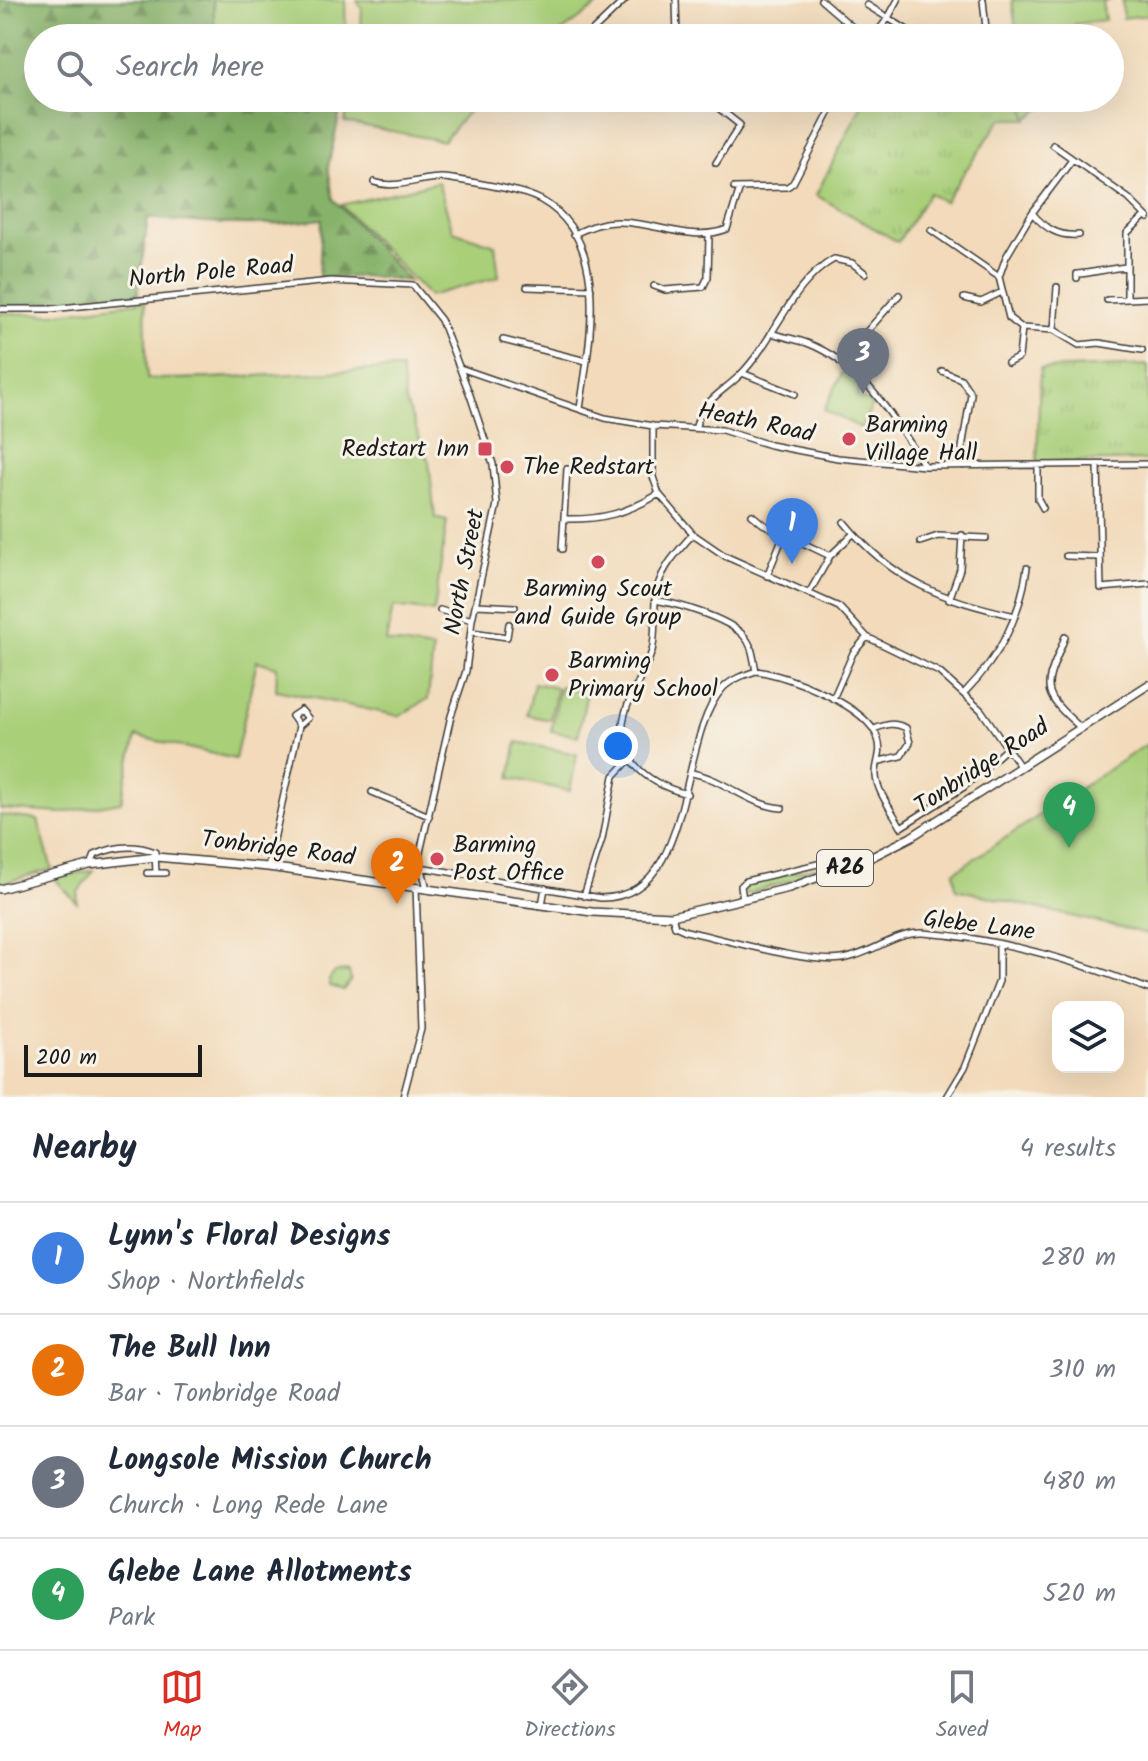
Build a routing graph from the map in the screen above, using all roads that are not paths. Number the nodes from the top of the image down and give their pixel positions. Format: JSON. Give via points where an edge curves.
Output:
{"nodes":[{"id":1,"x":625,"y":0,"type":"edge"},
{"id":2,"x":676,"y":0,"type":"edge"},
{"id":3,"x":821,"y":0,"type":"edge"},
{"id":4,"x":898,"y":0,"type":"edge"},
{"id":5,"x":983,"y":0,"type":"edge"},
{"id":6,"x":867,"y":5,"type":"dead end"},
{"id":7,"x":889,"y":16,"type":"junction"},
{"id":8,"x":600,"y":24,"type":"edge"},
{"id":9,"x":677,"y":24,"type":"edge"},
{"id":10,"x":849,"y":24,"type":"edge"},
{"id":11,"x":883,"y":24,"type":"edge"},
{"id":12,"x":900,"y":24,"type":"edge"},
{"id":13,"x":986,"y":24,"type":"edge"},
{"id":14,"x":724,"y":112,"type":"edge"},
{"id":15,"x":830,"y":112,"type":"edge"},
{"id":16,"x":1053,"y":145,"type":"dead end"},
{"id":17,"x":1072,"y":160,"type":"junction"},
{"id":18,"x":716,"y":163,"type":"dead end"},
{"id":19,"x":374,"y":182,"type":"dead end"},
{"id":20,"x":1032,"y":213,"type":"junction"},
{"id":21,"x":1147,"y":217,"type":"edge"},
{"id":22,"x":931,"y":230,"type":"dead end"},
{"id":23,"x":574,"y":234,"type":"junction"},
{"id":24,"x":1079,"y":235,"type":"dead end"},
{"id":25,"x":709,"y":236,"type":"junction"},
{"id":26,"x":1127,"y":267,"type":"junction"},
{"id":27,"x":865,"y":273,"type":"dead end"},
{"id":28,"x":999,"y":277,"type":"junction"},
{"id":29,"x":1077,"y":278,"type":"dead end"},
{"id":30,"x":654,"y":286,"type":"dead end"},
{"id":31,"x":527,"y":287,"type":"dead end"},
{"id":32,"x":1057,"y":287,"type":"dead end"},
{"id":33,"x":591,"y":289,"type":"junction"},
{"id":34,"x":1002,"y":292,"type":"junction"},
{"id":35,"x":423,"y":294,"type":"joint"},
{"id":36,"x":899,"y":295,"type":"dead end"},
{"id":37,"x":964,"y":298,"type":"dead end"},
{"id":38,"x":1148,"y":298,"type":"edge"},
{"id":39,"x":1127,"y":299,"type":"junction"},
{"id":40,"x":1107,"y":300,"type":"dead end"},
{"id":41,"x":0,"y":309,"type":"edge"},
{"id":42,"x":1022,"y":328,"type":"junction"},
{"id":43,"x":1054,"y":330,"type":"junction"},
{"id":44,"x":771,"y":333,"type":"junction"},
{"id":45,"x":503,"y":340,"type":"dead end"},
{"id":46,"x":1142,"y":350,"type":"dead end"},
{"id":47,"x":586,"y":361,"type":"junction"},
{"id":48,"x":840,"y":362,"type":"junction"},
{"id":49,"x":1008,"y":363,"type":"dead end"},
{"id":50,"x":460,"y":368,"type":"junction"},
{"id":51,"x":942,"y":371,"type":"dead end"},
{"id":52,"x":742,"y":373,"type":"junction"},
{"id":53,"x":795,"y":394,"type":"dead end"},
{"id":54,"x":580,"y":409,"type":"junction"},
{"id":55,"x":653,"y":426,"type":"junction"},
{"id":56,"x":696,"y":426,"type":"junction"},
{"id":57,"x":1148,"y":464,"type":"edge"},
{"id":58,"x":1098,"y":465,"type":"junction"},
{"id":59,"x":925,"y":466,"type":"junction"},
{"id":60,"x":963,"y":466,"type":"junction"},
{"id":61,"x":1038,"y":468,"type":"junction"},
{"id":62,"x":567,"y":469,"type":"dead end"},
{"id":63,"x":659,"y":494,"type":"junction"},
{"id":64,"x":1043,"y":508,"type":"dead end"},
{"id":65,"x":752,"y":515,"type":"dead end"},
{"id":66,"x":564,"y":519,"type":"junction"},
{"id":67,"x":844,"y":522,"type":"dead end"},
{"id":68,"x":693,"y":534,"type":"junction"},
{"id":69,"x":784,"y":534,"type":"junction"},
{"id":70,"x":853,"y":534,"type":"junction"},
{"id":71,"x":962,"y":535,"type":"junction"},
{"id":72,"x":986,"y":538,"type":"dead end"},
{"id":73,"x":920,"y":542,"type":"dead end"},
{"id":74,"x":562,"y":551,"type":"dead end"},
{"id":75,"x":830,"y":556,"type":"junction"},
{"id":76,"x":1066,"y":556,"type":"dead end"},
{"id":77,"x":1097,"y":557,"type":"junction"},
{"id":78,"x":1027,"y":568,"type":"dead end"},
{"id":79,"x":767,"y":576,"type":"junction"},
{"id":80,"x":1148,"y":584,"type":"edge"},
{"id":81,"x":809,"y":593,"type":"junction"},
{"id":82,"x":655,"y":600,"type":"junction"},
{"id":83,"x":949,"y":600,"type":"junction"},
{"id":84,"x":477,"y":605,"type":"junction"},
{"id":85,"x":515,"y":607,"type":"dead end"},
{"id":86,"x":440,"y":610,"type":"dead end"},
{"id":87,"x":1015,"y":616,"type":"junction"},
{"id":88,"x":472,"y":620,"type":"junction"},
{"id":89,"x":509,"y":624,"type":"dead end"},
{"id":90,"x":472,"y":632,"type":"junction"},
{"id":91,"x":867,"y":637,"type":"junction"},
{"id":92,"x":1065,"y":637,"type":"dead end"},
{"id":93,"x":1061,"y":646,"type":"junction"},
{"id":94,"x":1069,"y":650,"type":"dead end"},
{"id":95,"x":756,"y":671,"type":"junction"},
{"id":96,"x":1148,"y":685,"type":"edge"},
{"id":97,"x":965,"y":692,"type":"junction"},
{"id":98,"x":833,"y":699,"type":"junction"},
{"id":99,"x":299,"y":726,"type":"dead end"},
{"id":100,"x":1081,"y":728,"type":"junction"},
{"id":101,"x":874,"y":729,"type":"junction"},
{"id":102,"x":1007,"y":748,"type":"junction"},
{"id":103,"x":631,"y":758,"type":"junction"},
{"id":104,"x":880,"y":761,"type":"junction"},
{"id":105,"x":1019,"y":765,"type":"junction"},
{"id":106,"x":692,"y":773,"type":"junction"},
{"id":107,"x":372,"y":792,"type":"dead end"},
{"id":108,"x":687,"y":794,"type":"junction"},
{"id":109,"x":782,"y":808,"type":"dead end"},
{"id":110,"x":429,"y":816,"type":"junction"},
{"id":111,"x":156,"y":857,"type":"junction"},
{"id":112,"x":91,"y":865,"type":"junction"},
{"id":113,"x":268,"y":867,"type":"junction"},
{"id":114,"x":419,"y":867,"type":"junction"},
{"id":115,"x":147,"y":873,"type":"dead end"},
{"id":116,"x":156,"y":873,"type":"junction"},
{"id":117,"x":165,"y":873,"type":"dead end"},
{"id":118,"x":832,"y":873,"type":"junction"},
{"id":119,"x":405,"y":886,"type":"junction"},
{"id":120,"x":416,"y":887,"type":"junction"},
{"id":121,"x":545,"y":888,"type":"junction"},
{"id":122,"x":0,"y":889,"type":"edge"},
{"id":123,"x":427,"y":889,"type":"junction"},
{"id":124,"x":584,"y":896,"type":"junction"},
{"id":125,"x":743,"y":900,"type":"junction"},
{"id":126,"x":542,"y":905,"type":"junction"},
{"id":127,"x":672,"y":916,"type":"junction"},
{"id":128,"x":999,"y":946,"type":"junction"},
{"id":129,"x":1148,"y":989,"type":"edge"},
{"id":130,"x":403,"y":1097,"type":"edge"},
{"id":131,"x":947,"y":1097,"type":"edge"}],
"edges":[{"from":1,"to":8,"type":"street"},
{"from":2,"to":9,"type":"street"},
{"from":3,"to":10,"type":"street"},
{"from":4,"to":7,"type":"street"},
{"from":5,"to":13,"type":"street"},
{"from":6,"to":7,"type":"street"},
{"from":7,"to":11,"type":"street"},
{"from":7,"to":12,"type":"street"},
{"from":14,"to":18,"type":"street","via":[[740,125]]},
{"from":15,"to":25,"type":"street","via":[[793,183],[737,188],[727,229]]},
{"from":16,"to":17,"type":"street"},
{"from":17,"to":20,"type":"street"},
{"from":17,"to":21,"type":"street"},
{"from":19,"to":23,"type":"street","via":[[385,186],[450,178],[526,194],[554,211]]},
{"from":20,"to":24,"type":"street","via":[[1063,236]]},
{"from":20,"to":28,"type":"street"},
{"from":21,"to":26,"type":"street","via":[[1127,233]]},
{"from":22,"to":28,"type":"street"},
{"from":23,"to":25,"type":"street","via":[[616,222]]},
{"from":23,"to":33,"type":"street"},
{"from":25,"to":30,"type":"street","via":[[703,287]]},
{"from":26,"to":29,"type":"street"},
{"from":26,"to":39,"type":"street"},
{"from":27,"to":44,"type":"street","via":[[834,259],[815,270]]},
{"from":28,"to":34,"type":"street"},
{"from":31,"to":33,"type":"street"},
{"from":32,"to":43,"type":"street"},
{"from":33,"to":47,"type":"street"},
{"from":34,"to":37,"type":"street","via":[[981,302]]},
{"from":34,"to":42,"type":"street","via":[[1009,318]]},
{"from":35,"to":41,"type":"street","name":"North Pole Road","via":[[413,285],[393,281],[331,281],[51,309]]},
{"from":35,"to":50,"type":"street","name":"North Street","via":[[441,320]]},
{"from":36,"to":48,"type":"street"},
{"from":38,"to":39,"type":"street"},
{"from":39,"to":40,"type":"street"},
{"from":42,"to":43,"type":"street"},
{"from":42,"to":49,"type":"street","via":[[1019,357]]},
{"from":43,"to":46,"type":"street","via":[[1079,345],[1106,343]]},
{"from":44,"to":48,"type":"street","via":[[808,344]]},
{"from":44,"to":52,"type":"street"},
{"from":45,"to":47,"type":"street"},
{"from":47,"to":54,"type":"street"},
{"from":48,"to":59,"type":"street","via":[[874,390]]},
{"from":50,"to":54,"type":"street","name":"Heath Road"},
{"from":50,"to":84,"type":"street","name":"North Street","via":[[488,446],[497,493]]},
{"from":51,"to":60,"type":"street","via":[[961,379],[971,394]]},
{"from":52,"to":53,"type":"street"},
{"from":52,"to":56,"type":"street","via":[[704,406]]},
{"from":54,"to":55,"type":"street","name":"Heath Road"},
{"from":55,"to":56,"type":"street","name":"Heath Road"},
{"from":55,"to":63,"type":"street"},
{"from":56,"to":59,"type":"street","name":"Heath Road","via":[[805,453]]},
{"from":57,"to":58,"type":"street","name":"Heath Road"},
{"from":58,"to":61,"type":"street","name":"Heath Road"},
{"from":58,"to":77,"type":"street"},
{"from":59,"to":60,"type":"street","name":"Heath Road"},
{"from":60,"to":61,"type":"street","name":"Heath Road"},
{"from":61,"to":64,"type":"street"},
{"from":62,"to":66,"type":"street"},
{"from":63,"to":66,"type":"street","via":[[607,518]]},
{"from":63,"to":68,"type":"street"},
{"from":65,"to":69,"type":"street"},
{"from":66,"to":74,"type":"street"},
{"from":67,"to":70,"type":"street"},
{"from":68,"to":79,"type":"street"},
{"from":68,"to":82,"type":"street","via":[[659,579]]},
{"from":69,"to":75,"type":"street"},
{"from":69,"to":79,"type":"street"},
{"from":70,"to":75,"type":"street"},
{"from":70,"to":83,"type":"street","via":[[904,577]]},
{"from":71,"to":72,"type":"street"},
{"from":71,"to":73,"type":"street"},
{"from":71,"to":83,"type":"street","via":[[960,569]]},
{"from":75,"to":81,"type":"street"},
{"from":76,"to":77,"type":"street"},
{"from":77,"to":80,"type":"street","via":[[1101,588]]},
{"from":78,"to":87,"type":"street"},
{"from":79,"to":81,"type":"street"},
{"from":81,"to":91,"type":"street","via":[[839,607]]},
{"from":82,"to":95,"type":"street","via":[[743,634]]},
{"from":82,"to":103,"type":"street","via":[[652,651],[622,728]]},
{"from":83,"to":87,"type":"street"},
{"from":84,"to":85,"type":"street"},
{"from":84,"to":88,"type":"street","name":"North Street"},
{"from":86,"to":88,"type":"street"},
{"from":87,"to":97,"type":"street","via":[[1002,648]]},
{"from":88,"to":90,"type":"street","name":"North Street"},
{"from":89,"to":90,"type":"street","via":[[507,637]]},
{"from":90,"to":110,"type":"street","name":"North Street"},
{"from":91,"to":97,"type":"street","via":[[939,672]]},
{"from":91,"to":98,"type":"street","via":[[853,653]]},
{"from":92,"to":93,"type":"street"},
{"from":93,"to":94,"type":"street"},
{"from":93,"to":100,"type":"street","via":[[1047,680],[1049,694]]},
{"from":95,"to":98,"type":"street"},
{"from":95,"to":106,"type":"street","via":[[736,678],[715,700]]},
{"from":96,"to":100,"type":"main road","name":"Tonbridge Road","number":"A26"},
{"from":97,"to":102,"type":"street"},
{"from":98,"to":101,"type":"street","via":[[854,709]]},
{"from":99,"to":113,"type":"street"},
{"from":100,"to":105,"type":"main road","name":"Tonbridge Road","number":"A26"},
{"from":101,"to":104,"type":"street"},
{"from":101,"to":104,"type":"street","via":[[891,723],[906,728],[909,736],[901,756]]},
{"from":102,"to":104,"type":"street","via":[[964,787],[901,827],[876,779]]},
{"from":102,"to":105,"type":"street"},
{"from":103,"to":108,"type":"street","via":[[650,781]]},
{"from":103,"to":124,"type":"street","via":[[614,776]]},
{"from":105,"to":118,"type":"main road","name":"Tonbridge Road","number":"A26","via":[[911,837]]},
{"from":106,"to":108,"type":"street"},
{"from":106,"to":109,"type":"street","via":[[718,781],[750,801]]},
{"from":107,"to":110,"type":"street"},
{"from":108,"to":124,"type":"street","via":[[645,884],[620,898]]},
{"from":110,"to":114,"type":"street","name":"North Street"},
{"from":111,"to":112,"type":"main road","name":"Tonbridge Road","number":"A26"},
{"from":111,"to":112,"type":"street","via":[[142,848],[117,848],[95,855]]},
{"from":111,"to":113,"type":"main road","name":"Tonbridge Road","number":"A26"},
{"from":111,"to":116,"type":"street"},
{"from":112,"to":122,"type":"main road","name":"Tonbridge Road","number":"A26"},
{"from":113,"to":119,"type":"main road","name":"Tonbridge Road","number":"A26"},
{"from":114,"to":119,"type":"street","name":"North Street"},
{"from":114,"to":121,"type":"street"},
{"from":114,"to":123,"type":"street"},
{"from":115,"to":116,"type":"street"},
{"from":116,"to":117,"type":"street"},
{"from":118,"to":125,"type":"main road","name":"Tonbridge Road","number":"A26"},
{"from":118,"to":125,"type":"street","via":[[826,862],[746,881],[741,886]]},
{"from":119,"to":120,"type":"main road","name":"Tonbridge Road","number":"A26"},
{"from":120,"to":123,"type":"main road","name":"Tonbridge Road","number":"A26"},
{"from":120,"to":130,"type":"street","via":[[421,1029]]},
{"from":121,"to":124,"type":"street"},
{"from":121,"to":126,"type":"street"},
{"from":123,"to":126,"type":"main road","name":"Tonbridge Road","number":"A26"},
{"from":125,"to":127,"type":"main road","name":"Tonbridge Road","number":"A26"},
{"from":126,"to":127,"type":"main road","name":"Tonbridge Road","number":"A26"},
{"from":127,"to":128,"type":"street","name":"Glebe Lane","via":[[675,926],[686,931],[821,959],[858,955],[920,933]]},
{"from":128,"to":129,"type":"street","name":"Glebe Lane","via":[[1044,953]]},
{"from":128,"to":131,"type":"street","via":[[999,981],[965,1067]]}]}
